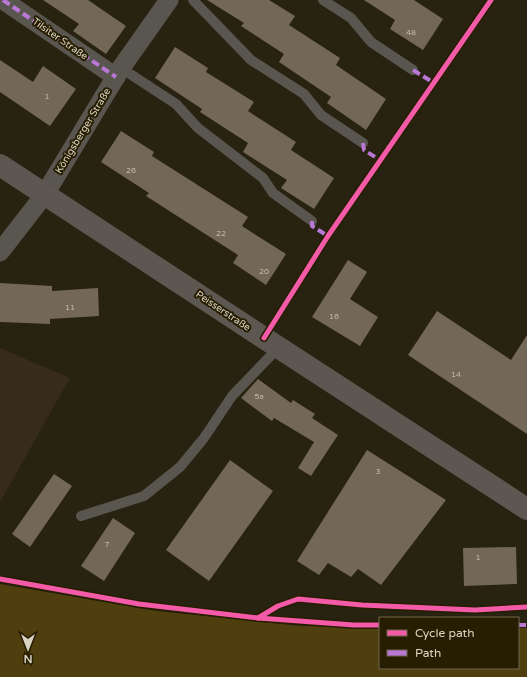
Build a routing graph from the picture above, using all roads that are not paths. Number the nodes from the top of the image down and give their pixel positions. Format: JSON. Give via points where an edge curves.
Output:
{"nodes":[{"id":1,"x":3,"y":0,"type":"edge"},
{"id":2,"x":169,"y":0,"type":"edge"},
{"id":3,"x":193,"y":0,"type":"edge"},
{"id":4,"x":323,"y":0,"type":"edge"},
{"id":5,"x":413,"y":70,"type":"dead end"},
{"id":6,"x":119,"y":73,"type":"junction"},
{"id":7,"x":363,"y":143,"type":"dead end"},
{"id":8,"x":0,"y":165,"type":"edge"},
{"id":9,"x":45,"y":194,"type":"junction"},
{"id":10,"x":312,"y":221,"type":"dead end"},
{"id":11,"x":0,"y":252,"type":"edge"},
{"id":12,"x":278,"y":348,"type":"junction"},
{"id":13,"x":527,"y":509,"type":"edge"},
{"id":14,"x":80,"y":516,"type":"dead end"}],
"edges":[{"from":1,"to":6,"type":"street","name":"Tilsiter Straße"},
{"from":2,"to":6,"type":"street","name":"Königsberger Straße"},
{"from":3,"to":7,"type":"lane","via":[[251,60],[304,94],[321,115]]},
{"from":4,"to":5,"type":"lane","via":[[351,18],[371,42]]},
{"from":6,"to":9,"type":"street","name":"Königsberger Straße"},
{"from":6,"to":10,"type":"lane","via":[[176,104],[198,128],[263,178],[272,193]]},
{"from":8,"to":9,"type":"street","name":"Peisserstraße"},
{"from":9,"to":11,"type":"street","name":"Königsberger Straße"},
{"from":9,"to":12,"type":"street","name":"Peisserstraße"},
{"from":12,"to":13,"type":"street","name":"Peisserstraße"},
{"from":12,"to":14,"type":"lane","via":[[232,396],[204,438],[180,467],[144,496]]}]}
